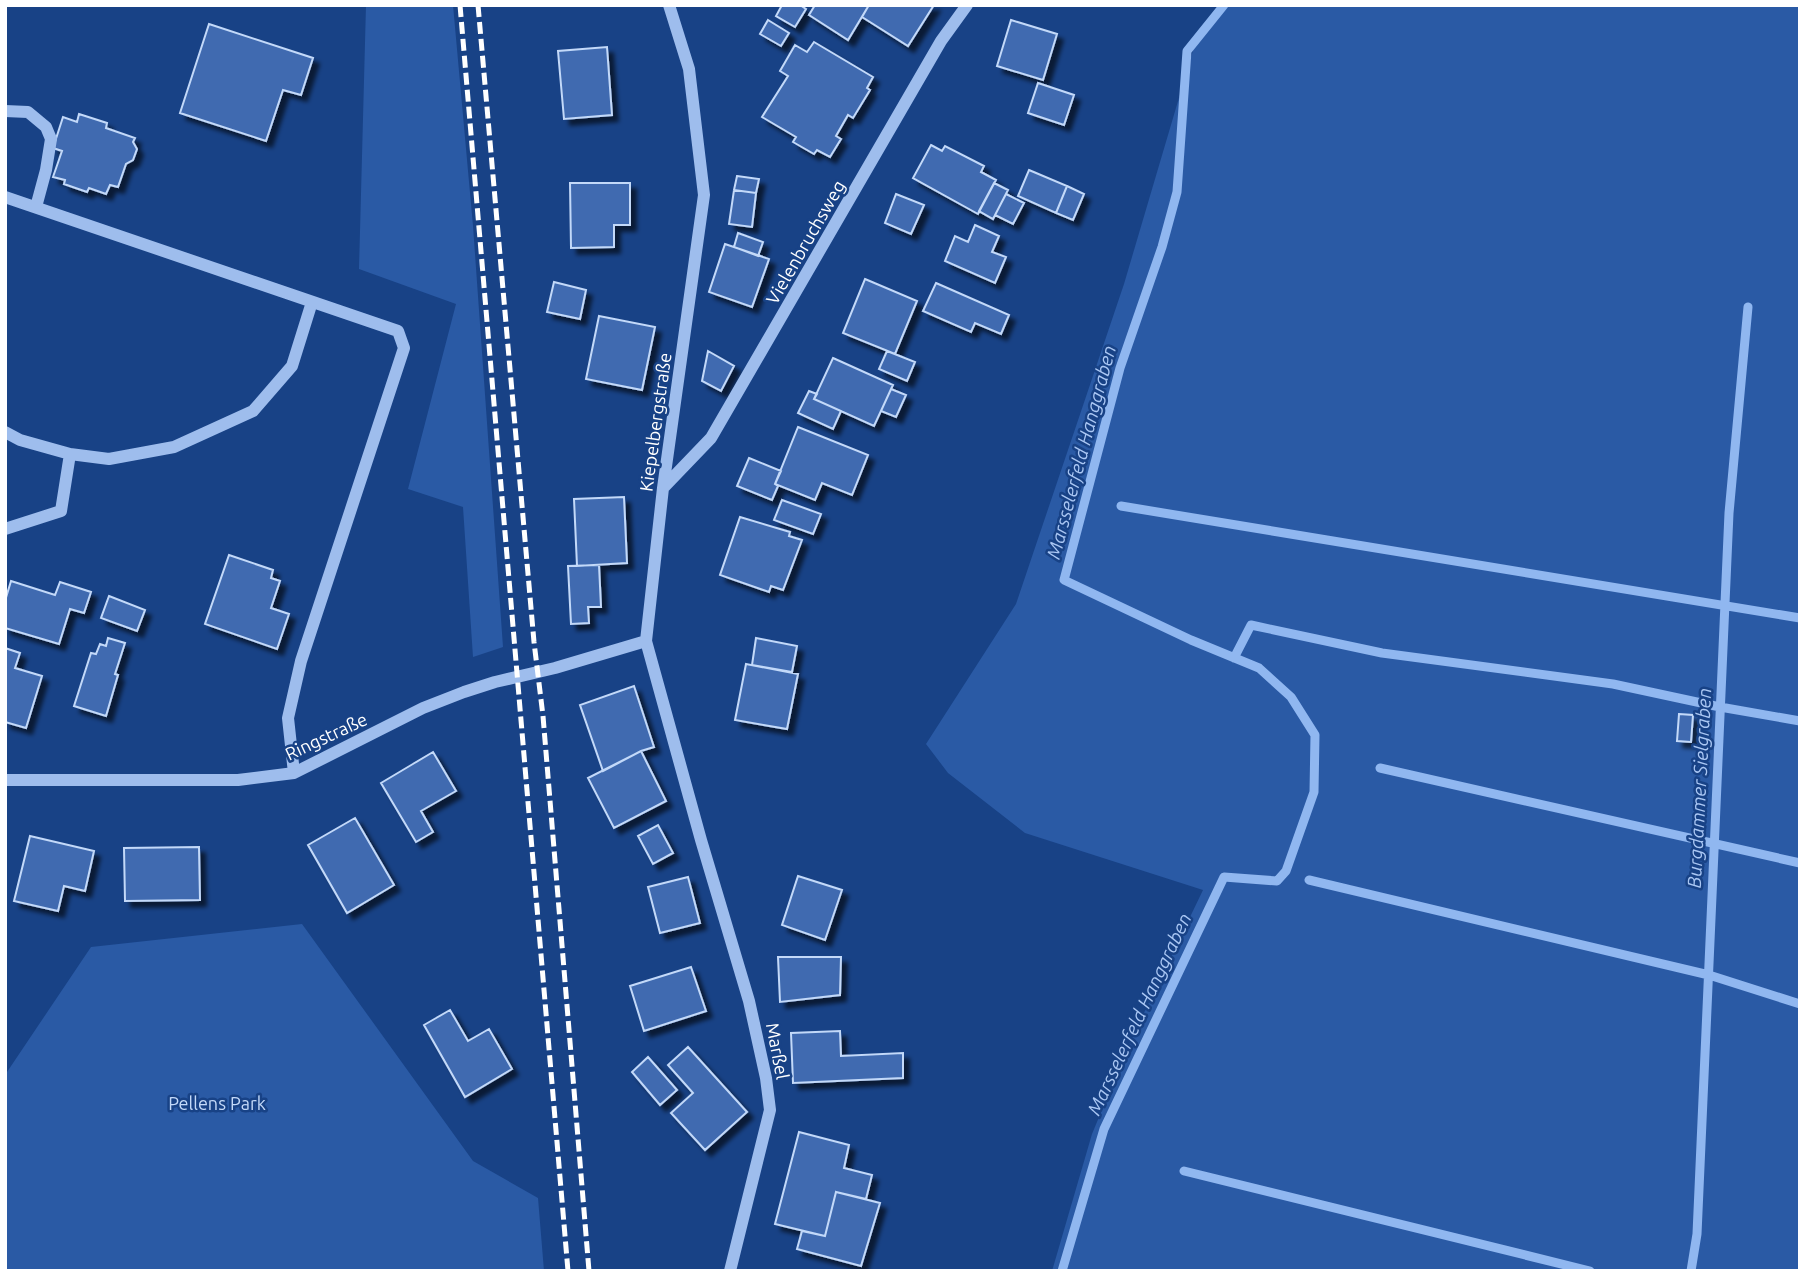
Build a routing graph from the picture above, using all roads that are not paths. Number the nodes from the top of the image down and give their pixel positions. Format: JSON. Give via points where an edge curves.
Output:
{"nodes":[{"id":1,"x":669,"y":5,"type":"edge"},
{"id":2,"x":967,"y":5,"type":"edge"},
{"id":3,"x":5,"y":111,"type":"edge"},
{"id":4,"x":5,"y":197,"type":"edge"},
{"id":5,"x":36,"y":207,"type":"junction"},
{"id":6,"x":312,"y":302,"type":"junction"},
{"id":7,"x":5,"y":432,"type":"edge"},
{"id":8,"x":70,"y":454,"type":"junction"},
{"id":9,"x":663,"y":488,"type":"junction"},
{"id":10,"x":5,"y":529,"type":"edge"},
{"id":11,"x":646,"y":641,"type":"junction"},
{"id":12,"x":294,"y":773,"type":"junction"},
{"id":13,"x":5,"y":780,"type":"edge"},
{"id":14,"x":701,"y":840,"type":"joint"},
{"id":15,"x":730,"y":1271,"type":"edge"}],
"edges":[{"from":1,"to":9,"type":"street","name":"Kiepelbergstraße","via":[[689,69],[704,195]]},
{"from":2,"to":9,"type":"street","name":"Vielenbruchsweg","via":[[941,41],[711,438]]},
{"from":3,"to":5,"type":"street","via":[[28,112],[46,127],[51,139]]},
{"from":4,"to":5,"type":"street"},
{"from":5,"to":6,"type":"street"},
{"from":6,"to":8,"type":"street","via":[[292,366],[253,411],[174,447],[109,459]]},
{"from":6,"to":12,"type":"street","via":[[398,331],[404,348],[301,661],[288,718]]},
{"from":7,"to":8,"type":"street"},
{"from":8,"to":10,"type":"street","via":[[61,511]]},
{"from":9,"to":11,"type":"street","name":"Kiepelbergstraße"},
{"from":11,"to":12,"type":"street","name":"Ringstraße","via":[[464,692]]},
{"from":11,"to":14,"type":"street","name":"Kiepelbergstraße"},
{"from":12,"to":13,"type":"street","name":"Ringstraße","via":[[238,780]]},
{"from":14,"to":15,"type":"street","name":"Marßel","via":[[750,1001],[770,1110]]}]}
